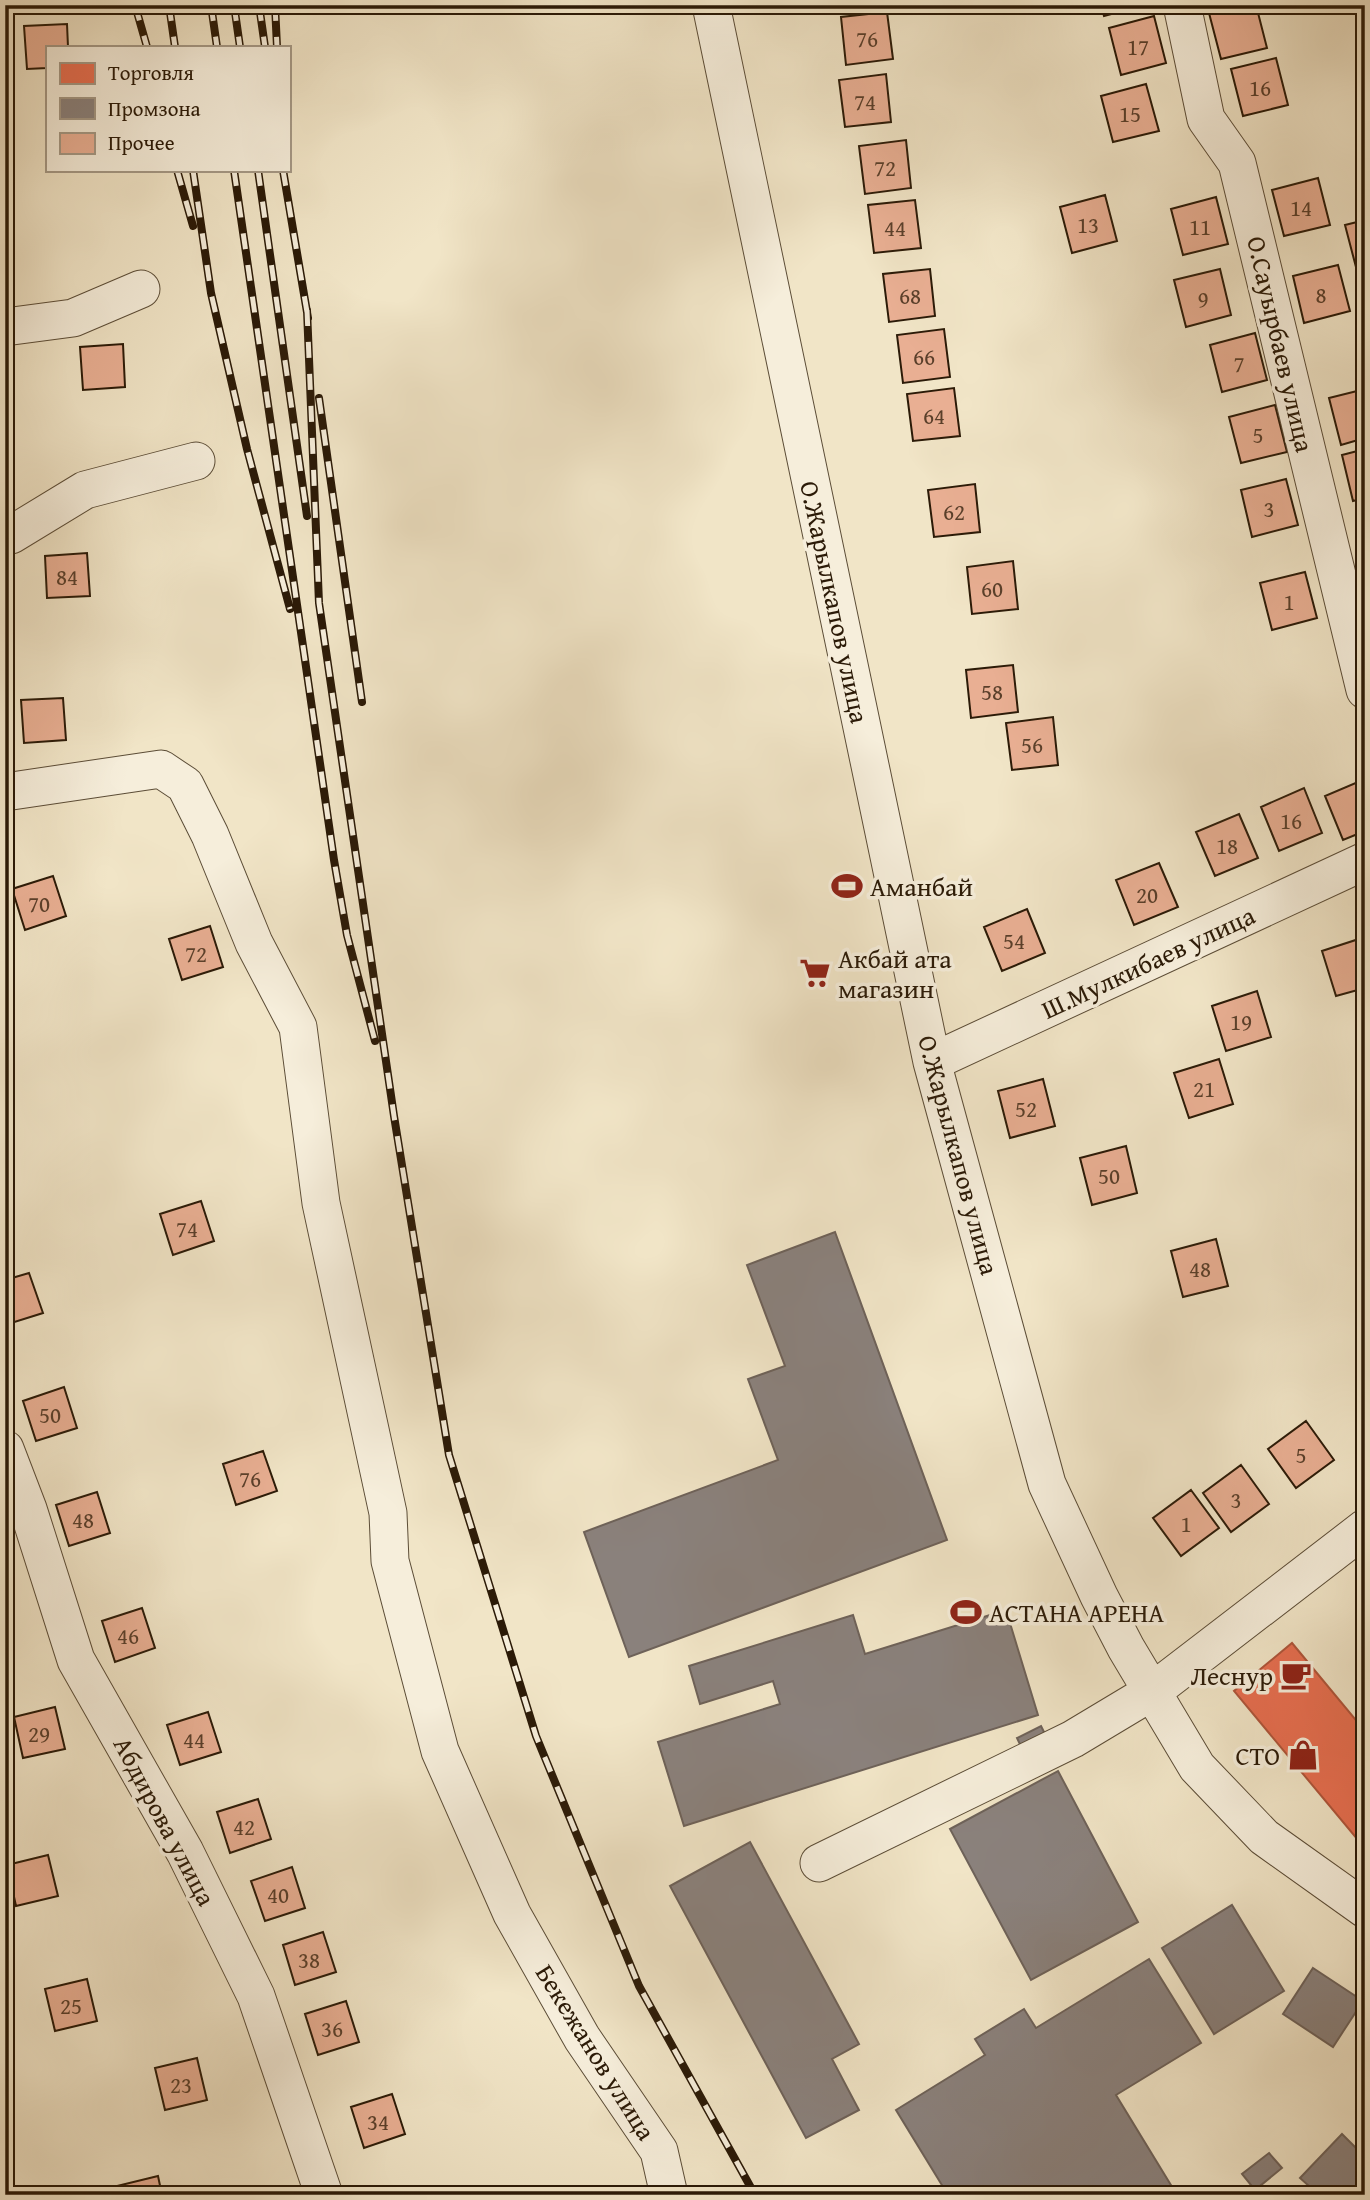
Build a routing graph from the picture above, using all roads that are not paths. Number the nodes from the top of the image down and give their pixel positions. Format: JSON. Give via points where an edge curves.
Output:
{"nodes":[{"id":1,"x":711,"y":5,"type":"edge"},
{"id":2,"x":1182,"y":5,"type":"edge"},
{"id":3,"x":141,"y":289,"type":"dead end"},
{"id":4,"x":5,"y":327,"type":"edge"},
{"id":5,"x":196,"y":461,"type":"dead end"},
{"id":6,"x":5,"y":536,"type":"edge"},
{"id":7,"x":1365,"y":690,"type":"edge"},
{"id":8,"x":5,"y":793,"type":"edge"},
{"id":9,"x":1365,"y":861,"type":"edge"},
{"id":10,"x":932,"y":1062,"type":"junction"},
{"id":11,"x":5,"y":1449,"type":"edge"},
{"id":12,"x":1365,"y":1528,"type":"edge"},
{"id":13,"x":1153,"y":1691,"type":"junction"},
{"id":14,"x":819,"y":1863,"type":"dead end"},
{"id":15,"x":1365,"y":1909,"type":"edge"},
{"id":16,"x":324,"y":2195,"type":"edge"},
{"id":17,"x":669,"y":2195,"type":"edge"}],
"edges":[{"from":1,"to":10,"type":"street","name":"О.Жарылкапов улица"},
{"from":2,"to":7,"type":"street","name":"О.Сауырбаев улица","via":[[1206,119],[1237,163]]},
{"from":3,"to":4,"type":"street","via":[[73,318]]},
{"from":5,"to":6,"type":"street","via":[[85,490]]},
{"from":8,"to":17,"type":"street","name":"Бекежанов улица","via":[[161,769],[185,785],[210,835],[254,943],[298,1027],[321,1203],[388,1513],[390,1561],[440,1751],[512,1914],[582,2038],[659,2151]]},
{"from":9,"to":10,"type":"street","name":"Ш.Мулкибаев улица"},
{"from":10,"to":13,"type":"street","name":"О.Жарылкапов улица","via":[[1046,1484],[1099,1596]]},
{"from":11,"to":16,"type":"street","name":"Абдирова улица","via":[[76,1660],[185,1852],[256,1996]]},
{"from":12,"to":13,"type":"street"},
{"from":13,"to":14,"type":"street","via":[[1073,1739]]},
{"from":13,"to":15,"type":"street","name":"О.Жарылкапов улица","via":[[1197,1767],[1264,1837]]}]}
